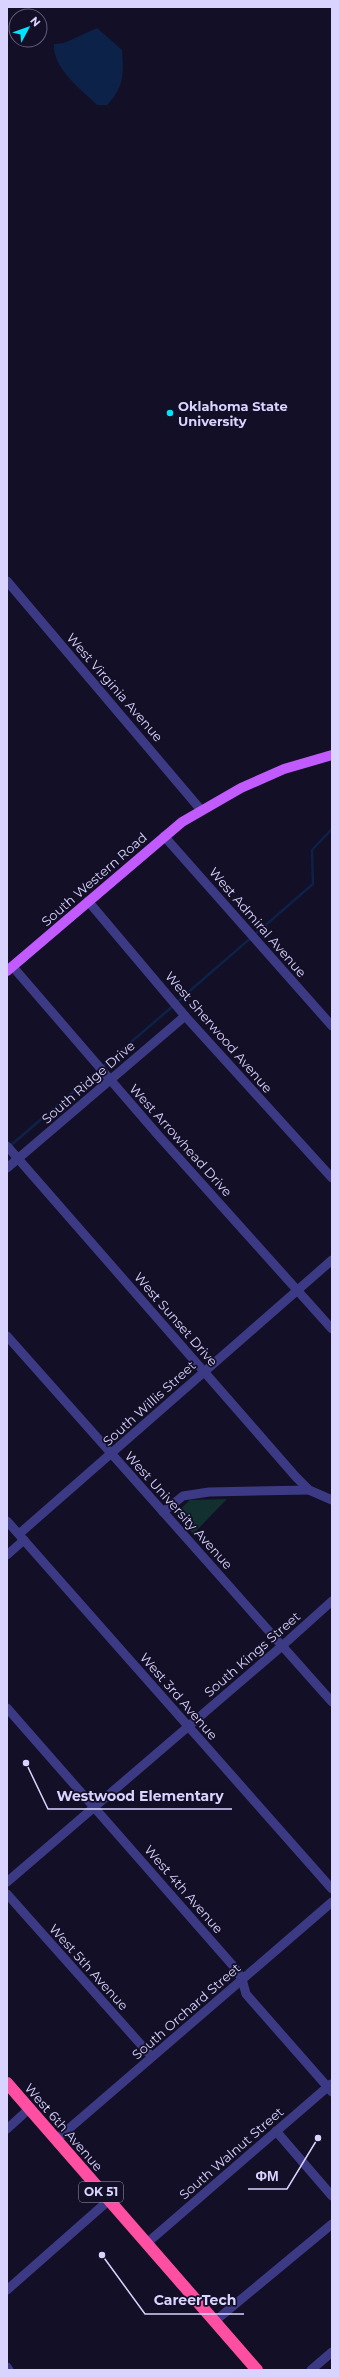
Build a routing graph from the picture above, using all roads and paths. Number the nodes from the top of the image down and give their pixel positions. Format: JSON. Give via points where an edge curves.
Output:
{"nodes":[{"id":1,"x":7,"y":581,"type":"edge"},
{"id":2,"x":332,"y":755,"type":"edge"},
{"id":3,"x":201,"y":810,"type":"junction"},
{"id":4,"x":164,"y":836,"type":"junction"},
{"id":5,"x":88,"y":901,"type":"junction"},
{"id":6,"x":10,"y":969,"type":"edge"},
{"id":7,"x":185,"y":1016,"type":"junction"},
{"id":8,"x":332,"y":1026,"type":"edge"},
{"id":9,"x":110,"y":1080,"type":"junction"},
{"id":10,"x":9,"y":1148,"type":"edge"},
{"id":11,"x":18,"y":1159,"type":"junction"},
{"id":12,"x":7,"y":1168,"type":"edge"},
{"id":13,"x":332,"y":1178,"type":"edge"},
{"id":14,"x":332,"y":1260,"type":"edge"},
{"id":15,"x":297,"y":1290,"type":"junction"},
{"id":16,"x":332,"y":1329,"type":"edge"},
{"id":17,"x":7,"y":1336,"type":"edge"},
{"id":18,"x":204,"y":1371,"type":"junction"},
{"id":19,"x":111,"y":1454,"type":"junction"},
{"id":20,"x":310,"y":1490,"type":"junction"},
{"id":21,"x":332,"y":1500,"type":"edge"},
{"id":22,"x":163,"y":1512,"type":"junction"},
{"id":23,"x":7,"y":1521,"type":"edge"},
{"id":24,"x":22,"y":1537,"type":"junction"},
{"id":25,"x":7,"y":1555,"type":"edge"},
{"id":26,"x":332,"y":1601,"type":"edge"},
{"id":27,"x":282,"y":1646,"type":"junction"},
{"id":28,"x":332,"y":1702,"type":"edge"},
{"id":29,"x":7,"y":1708,"type":"edge"},
{"id":30,"x":188,"y":1726,"type":"junction"},
{"id":31,"x":95,"y":1806,"type":"junction"},
{"id":32,"x":7,"y":1882,"type":"edge"},
{"id":33,"x":332,"y":1889,"type":"edge"},
{"id":34,"x":7,"y":1894,"type":"edge"},
{"id":35,"x":332,"y":1902,"type":"edge"},
{"id":36,"x":242,"y":1979,"type":"junction"},
{"id":37,"x":152,"y":2057,"type":"junction"},
{"id":38,"x":7,"y":2083,"type":"edge"},
{"id":39,"x":330,"y":2087,"type":"edge"},
{"id":40,"x":30,"y":2108,"type":"junction"},
{"id":41,"x":7,"y":2129,"type":"edge"},
{"id":42,"x":276,"y":2131,"type":"junction"},
{"id":43,"x":57,"y":2139,"type":"junction"},
{"id":44,"x":332,"y":2196,"type":"edge"},
{"id":45,"x":108,"y":2201,"type":"junction"},
{"id":46,"x":329,"y":2227,"type":"edge"},
{"id":47,"x":147,"y":2243,"type":"junction"},
{"id":48,"x":7,"y":2290,"type":"edge"},
{"id":49,"x":215,"y":2321,"type":"junction"},
{"id":50,"x":332,"y":2352,"type":"edge"},
{"id":51,"x":7,"y":2368,"type":"edge"},
{"id":52,"x":9,"y":2370,"type":"edge"},
{"id":53,"x":257,"y":2370,"type":"edge"},
{"id":54,"x":311,"y":2370,"type":"edge"}],
"edges":[{"from":1,"to":3,"type":"street","name":"West Virginia Avenue"},
{"from":2,"to":3,"type":"main road","name":"South Western Road","via":[[284,769],[241,788]]},
{"from":3,"to":4,"type":"main road","name":"South Western Road"},
{"from":4,"to":5,"type":"main road","name":"South Western Road"},
{"from":4,"to":8,"type":"street","name":"West Admiral Avenue"},
{"from":5,"to":6,"type":"main road","name":"South Western Road"},
{"from":5,"to":7,"type":"street","name":"West Sherwood Avenue"},
{"from":6,"to":9,"type":"street","name":"West Arrowhead Drive"},
{"from":7,"to":9,"type":"street","name":"South Ridge Drive"},
{"from":7,"to":13,"type":"street","name":"West Sherwood Avenue"},
{"from":9,"to":11,"type":"street","name":"South Ridge Drive"},
{"from":9,"to":15,"type":"street","name":"West Arrowhead Drive"},
{"from":10,"to":11,"type":"street","name":"West Sunset Drive"},
{"from":11,"to":12,"type":"street","name":"South Ridge Drive"},
{"from":11,"to":18,"type":"street","name":"West Sunset Drive"},
{"from":14,"to":15,"type":"street","name":"South Willis Street"},
{"from":15,"to":16,"type":"street","name":"West Arrowhead Drive"},
{"from":15,"to":18,"type":"street","name":"South Willis Street"},
{"from":17,"to":19,"type":"street","name":"West University Avenue"},
{"from":18,"to":19,"type":"street","name":"South Willis Street"},
{"from":18,"to":20,"type":"street","name":"West Sunset Drive"},
{"from":19,"to":22,"type":"street","name":"West University Avenue"},
{"from":19,"to":24,"type":"street","name":"South Willis Street"},
{"from":20,"to":21,"type":"street","name":"West Sunset Drive"},
{"from":20,"to":22,"type":"street","via":[[209,1492],[183,1496]]},
{"from":22,"to":27,"type":"street","name":"West University Avenue"},
{"from":23,"to":24,"type":"street","name":"West 3rd Avenue"},
{"from":24,"to":25,"type":"street","name":"South Willis Street"},
{"from":24,"to":30,"type":"street","name":"West 3rd Avenue"},
{"from":26,"to":27,"type":"street","name":"South Kings Street"},
{"from":27,"to":28,"type":"street","name":"West University Avenue"},
{"from":27,"to":30,"type":"street","name":"South Kings Street"},
{"from":29,"to":31,"type":"street","name":"West 4th Avenue"},
{"from":30,"to":31,"type":"street","name":"South Kings Street"},
{"from":30,"to":33,"type":"street","name":"West 3rd Avenue"},
{"from":31,"to":32,"type":"street","name":"South Kings Street"},
{"from":31,"to":36,"type":"street","name":"West 4th Avenue","via":[[236,1968]]},
{"from":34,"to":37,"type":"street","name":"West 5th Avenue"},
{"from":35,"to":36,"type":"street","name":"South Orchard Street"},
{"from":36,"to":37,"type":"street","name":"South Orchard Street"},
{"from":36,"to":39,"type":"street","name":"West 4th Avenue","via":[[246,1994]]},
{"from":37,"to":43,"type":"street","name":"South Orchard Street"},
{"from":38,"to":40,"type":"highway","name":"West 6th Avenue","number":"OK 51"},
{"from":39,"to":42,"type":"street","name":"South Walnut Street"},
{"from":40,"to":41,"type":"street"},
{"from":40,"to":43,"type":"highway","name":"West 6th Avenue","number":"OK 51"},
{"from":42,"to":44,"type":"street"},
{"from":42,"to":47,"type":"street","name":"South Walnut Street"},
{"from":43,"to":45,"type":"highway","name":"West 6th Avenue","number":"OK 51"},
{"from":45,"to":47,"type":"highway","name":"West 6th Avenue","number":"OK 51"},
{"from":45,"to":48,"type":"street"},
{"from":46,"to":49,"type":"street"},
{"from":47,"to":49,"type":"highway","name":"West 6th Avenue","number":"OK 51"},
{"from":49,"to":53,"type":"highway","name":"West 6th Avenue","number":"OK 51"},
{"from":50,"to":54,"type":"street"},
{"from":51,"to":52,"type":"street"}]}
